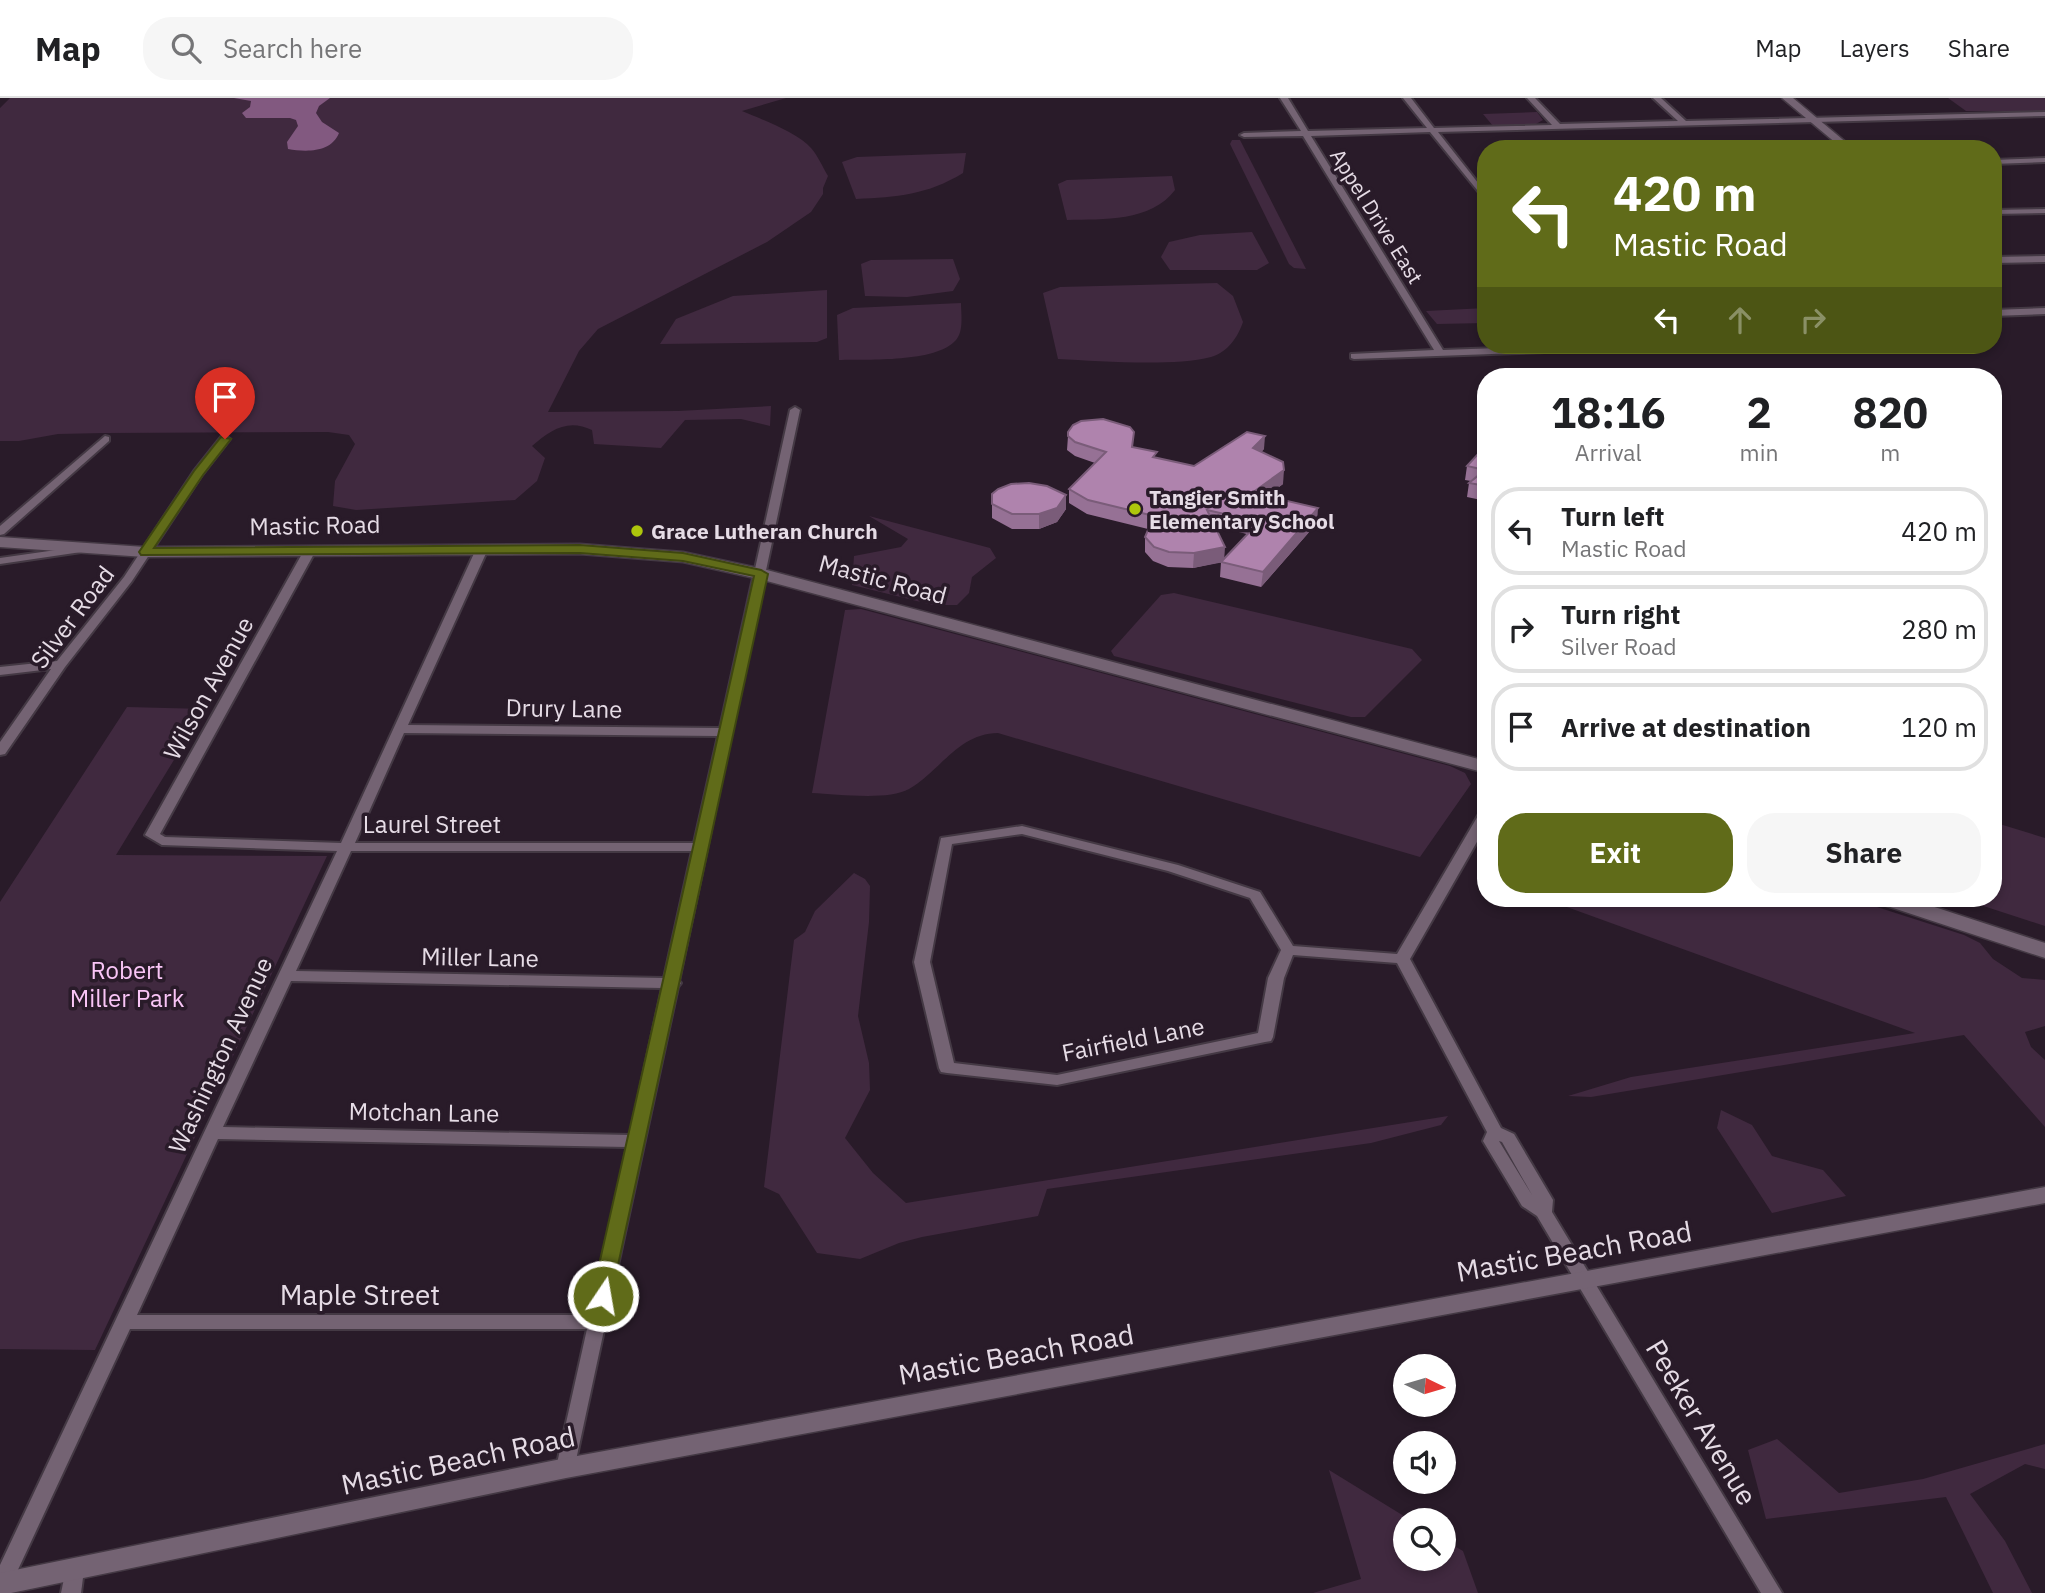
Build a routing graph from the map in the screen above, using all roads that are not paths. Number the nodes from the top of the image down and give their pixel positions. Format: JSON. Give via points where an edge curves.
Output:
{"nodes":[{"id":1,"x":1284,"y":98,"type":"edge"},
{"id":2,"x":1407,"y":98,"type":"edge"},
{"id":3,"x":1531,"y":98,"type":"edge"},
{"id":4,"x":1657,"y":98,"type":"edge"},
{"id":5,"x":1787,"y":98,"type":"edge"},
{"id":6,"x":2045,"y":114,"type":"edge"},
{"id":7,"x":1814,"y":120,"type":"junction"},
{"id":8,"x":1684,"y":123,"type":"junction"},
{"id":9,"x":1558,"y":127,"type":"junction"},
{"id":10,"x":1433,"y":131,"type":"junction"},
{"id":11,"x":1306,"y":134,"type":"junction"},
{"id":12,"x":1244,"y":135,"type":"dead end"},
{"id":13,"x":1838,"y":140,"type":"edge"},
{"id":14,"x":2045,"y":160,"type":"edge"},
{"id":15,"x":2002,"y":162,"type":"edge"},
{"id":16,"x":1477,"y":187,"type":"edge"},
{"id":17,"x":2045,"y":211,"type":"edge"},
{"id":18,"x":2002,"y":212,"type":"edge"},
{"id":19,"x":2045,"y":259,"type":"edge"},
{"id":20,"x":2002,"y":260,"type":"edge"},
{"id":21,"x":2045,"y":311,"type":"edge"},
{"id":22,"x":2002,"y":313,"type":"edge"},
{"id":23,"x":1477,"y":351,"type":"edge"},
{"id":24,"x":1440,"y":352,"type":"junction"},
{"id":25,"x":1354,"y":356,"type":"dead end"},
{"id":26,"x":795,"y":410,"type":"dead end"},
{"id":27,"x":105,"y":439,"type":"dead end"},
{"id":28,"x":225,"y":439,"type":"dead end"},
{"id":29,"x":0,"y":532,"type":"edge"},
{"id":30,"x":0,"y":542,"type":"edge"},
{"id":31,"x":85,"y":549,"type":"junction"},
{"id":32,"x":482,"y":549,"type":"junction"},
{"id":33,"x":145,"y":552,"type":"junction"},
{"id":34,"x":309,"y":552,"type":"junction"},
{"id":35,"x":0,"y":561,"type":"edge"},
{"id":36,"x":761,"y":574,"type":"junction"},
{"id":37,"x":61,"y":664,"type":"junction"},
{"id":38,"x":0,"y":671,"type":"edge"},
{"id":39,"x":399,"y":729,"type":"junction"},
{"id":40,"x":727,"y":732,"type":"junction"},
{"id":41,"x":0,"y":751,"type":"edge"},
{"id":42,"x":1477,"y":765,"type":"edge"},
{"id":43,"x":1477,"y":830,"type":"edge"},
{"id":44,"x":162,"y":841,"type":"joint"},
{"id":45,"x":346,"y":847,"type":"junction"},
{"id":46,"x":702,"y":847,"type":"junction"},
{"id":47,"x":1913,"y":907,"type":"edge"},
{"id":48,"x":1288,"y":950,"type":"junction"},
{"id":49,"x":2045,"y":951,"type":"edge"},
{"id":50,"x":1402,"y":959,"type":"junction"},
{"id":51,"x":287,"y":976,"type":"junction"},
{"id":52,"x":673,"y":984,"type":"junction"},
{"id":53,"x":211,"y":1133,"type":"junction"},
{"id":54,"x":636,"y":1141,"type":"junction"},
{"id":55,"x":2045,"y":1195,"type":"edge"},
{"id":56,"x":1584,"y":1280,"type":"junction"},
{"id":57,"x":123,"y":1322,"type":"junction"},
{"id":58,"x":597,"y":1322,"type":"junction"},
{"id":59,"x":566,"y":1468,"type":"junction"},
{"id":60,"x":73,"y":1581,"type":"edge"},
{"id":61,"x":1,"y":1583,"type":"edge"},
{"id":62,"x":1772,"y":1593,"type":"edge"}],
"edges":[{"from":1,"to":11,"type":"street","name":"Appel Drive East"},
{"from":2,"to":10,"type":"street"},
{"from":3,"to":9,"type":"street"},
{"from":4,"to":8,"type":"street"},
{"from":5,"to":7,"type":"street"},
{"from":6,"to":7,"type":"street"},
{"from":7,"to":8,"type":"street"},
{"from":7,"to":13,"type":"street"},
{"from":8,"to":9,"type":"street"},
{"from":9,"to":10,"type":"street"},
{"from":10,"to":11,"type":"street"},
{"from":10,"to":16,"type":"street"},
{"from":11,"to":12,"type":"street"},
{"from":11,"to":24,"type":"street","name":"Appel Drive East"},
{"from":14,"to":15,"type":"street"},
{"from":17,"to":18,"type":"street"},
{"from":19,"to":20,"type":"street"},
{"from":21,"to":22,"type":"street"},
{"from":23,"to":24,"type":"street"},
{"from":24,"to":25,"type":"street"},
{"from":26,"to":36,"type":"street"},
{"from":27,"to":29,"type":"street"},
{"from":28,"to":33,"type":"street","name":"Silver Road"},
{"from":30,"to":31,"type":"main road","name":"Mastic Road"},
{"from":31,"to":33,"type":"main road","name":"Mastic Road"},
{"from":31,"to":35,"type":"street"},
{"from":32,"to":34,"type":"main road","name":"Mastic Road"},
{"from":32,"to":36,"type":"main road","name":"Mastic Road","via":[[651,553]]},
{"from":32,"to":39,"type":"street","name":"Washington Avenue"},
{"from":33,"to":34,"type":"main road","name":"Mastic Road"},
{"from":33,"to":37,"type":"street","name":"Silver Road"},
{"from":34,"to":44,"type":"street","name":"Wilson Avenue","via":[[152,835]]},
{"from":36,"to":40,"type":"street"},
{"from":36,"to":42,"type":"main road","name":"Mastic Road"},
{"from":37,"to":38,"type":"street"},
{"from":37,"to":41,"type":"street","name":"Silver Road"},
{"from":39,"to":40,"type":"street","name":"Drury Lane"},
{"from":39,"to":45,"type":"street","name":"Washington Avenue"},
{"from":40,"to":46,"type":"street"},
{"from":43,"to":50,"type":"street"},
{"from":44,"to":45,"type":"street","name":"Laurel Street"},
{"from":45,"to":46,"type":"street","name":"Laurel Street"},
{"from":45,"to":51,"type":"street","name":"Washington Avenue"},
{"from":46,"to":52,"type":"street"},
{"from":47,"to":49,"type":"main road"},
{"from":48,"to":48,"type":"street","name":"Fairfield Lane","via":[[1255,895],[1173,868],[1022,830],[946,841],[922,962],[947,1068],[1057,1080],[1265,1037],[1276,978]]},
{"from":48,"to":50,"type":"street"},
{"from":50,"to":56,"type":"street","via":[[1495,1132],[1508,1138],[1544,1200],[1543,1212]]},
{"from":51,"to":52,"type":"street","name":"Miller Lane"},
{"from":51,"to":53,"type":"street","name":"Washington Avenue"},
{"from":52,"to":54,"type":"street"},
{"from":53,"to":54,"type":"street","name":"Motchan Lane"},
{"from":53,"to":57,"type":"street","name":"Washington Avenue"},
{"from":54,"to":58,"type":"street"},
{"from":55,"to":56,"type":"street","name":"Mastic Beach Road"},
{"from":56,"to":59,"type":"street","name":"Mastic Beach Road"},
{"from":56,"to":62,"type":"street","name":"Peeker Avenue"},
{"from":57,"to":58,"type":"street","name":"Maple Street"},
{"from":57,"to":61,"type":"street","name":"Washington Avenue"},
{"from":58,"to":59,"type":"street"},
{"from":59,"to":60,"type":"street","name":"Mastic Beach Road"},
{"from":60,"to":61,"type":"street","name":"Mastic Beach Road"}]}
